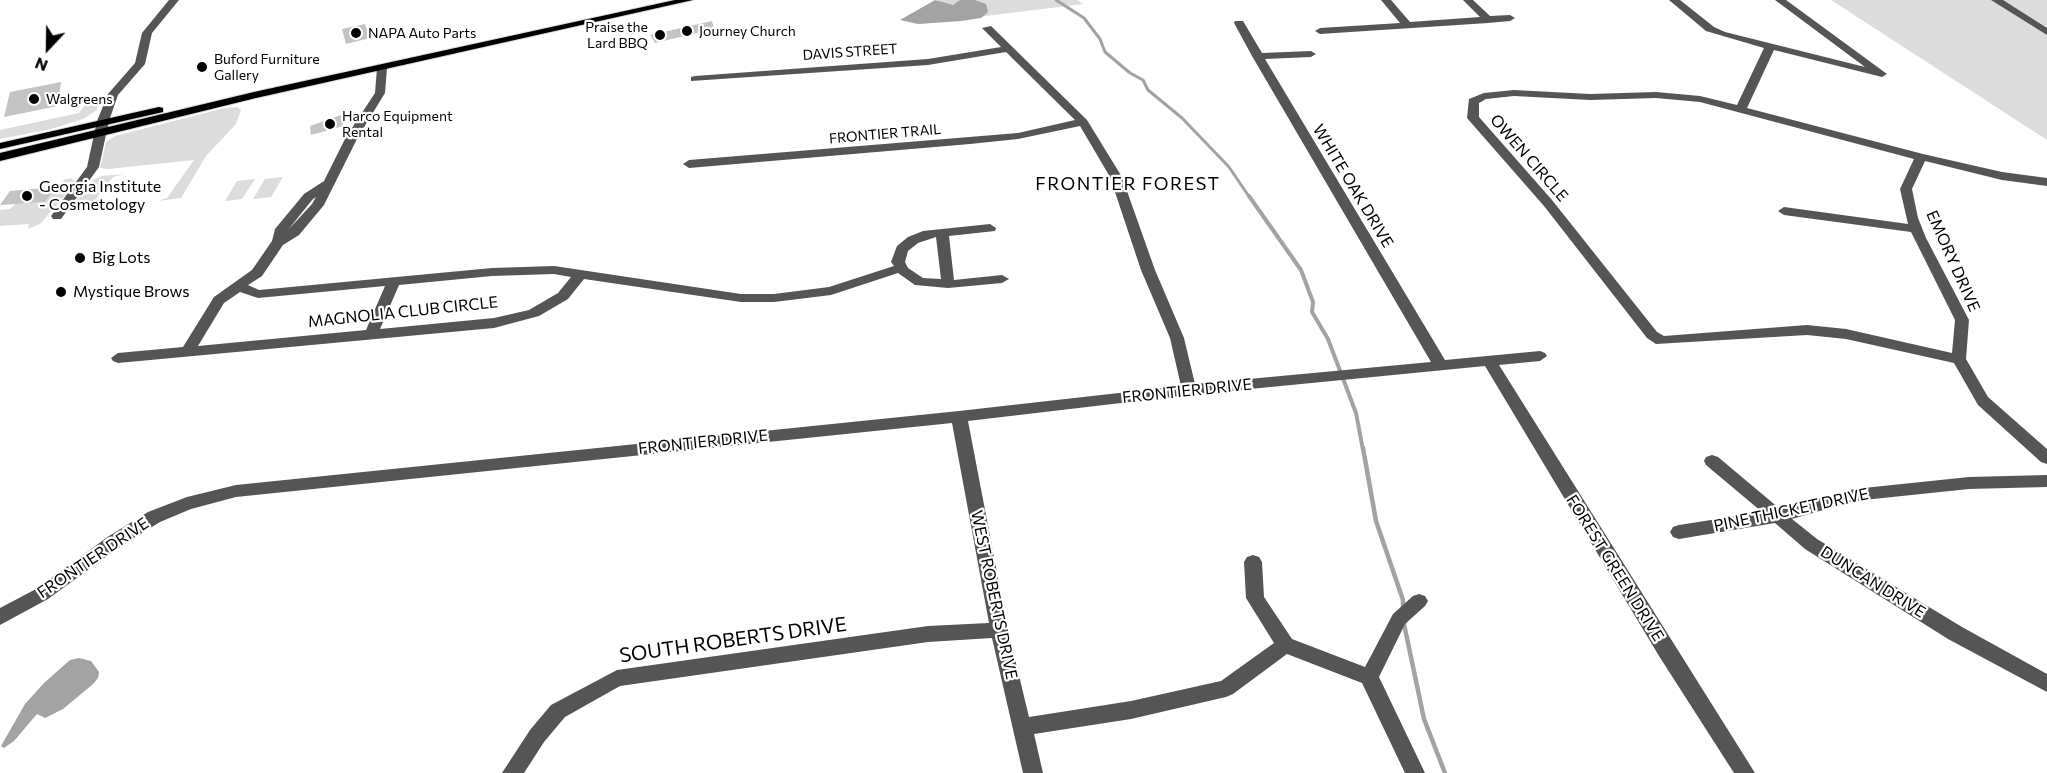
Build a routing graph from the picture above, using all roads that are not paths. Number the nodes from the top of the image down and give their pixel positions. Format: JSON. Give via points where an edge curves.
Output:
{"nodes":[{"id":1,"x":174,"y":0,"type":"edge"},
{"id":2,"x":668,"y":0,"type":"edge"},
{"id":3,"x":688,"y":0,"type":"edge"},
{"id":4,"x":1386,"y":0,"type":"edge"},
{"id":5,"x":1468,"y":0,"type":"edge"},
{"id":6,"x":1674,"y":0,"type":"edge"},
{"id":7,"x":1780,"y":0,"type":"edge"},
{"id":8,"x":1996,"y":0,"type":"edge"},
{"id":9,"x":657,"y":7,"type":"junction"},
{"id":10,"x":1510,"y":18,"type":"dead end"},
{"id":11,"x":1488,"y":20,"type":"junction"},
{"id":12,"x":1239,"y":23,"type":"dead end"},
{"id":13,"x":1407,"y":25,"type":"junction"},
{"id":14,"x":987,"y":28,"type":"dead end"},
{"id":15,"x":1320,"y":31,"type":"dead end"},
{"id":16,"x":2047,"y":32,"type":"edge"},
{"id":17,"x":1770,"y":47,"type":"junction"},
{"id":18,"x":1007,"y":49,"type":"junction"},
{"id":19,"x":1311,"y":54,"type":"dead end"},
{"id":20,"x":1257,"y":56,"type":"junction"},
{"id":21,"x":382,"y":68,"type":"junction"},
{"id":22,"x":695,"y":79,"type":"dead end"},
{"id":23,"x":1741,"y":108,"type":"junction"},
{"id":24,"x":1083,"y":122,"type":"junction"},
{"id":25,"x":105,"y":129,"type":"junction"},
{"id":26,"x":0,"y":146,"type":"edge"},
{"id":27,"x":0,"y":157,"type":"edge"},
{"id":28,"x":1921,"y":157,"type":"junction"},
{"id":29,"x":689,"y":164,"type":"dead end"},
{"id":30,"x":2047,"y":182,"type":"edge"},
{"id":31,"x":329,"y":183,"type":"junction"},
{"id":32,"x":1784,"y":211,"type":"dead end"},
{"id":33,"x":295,"y":213,"type":"junction"},
{"id":34,"x":310,"y":214,"type":"junction"},
{"id":35,"x":57,"y":216,"type":"dead end"},
{"id":36,"x":990,"y":228,"type":"dead end"},
{"id":37,"x":1916,"y":229,"type":"junction"},
{"id":38,"x":942,"y":232,"type":"junction"},
{"id":39,"x":278,"y":242,"type":"junction"},
{"id":40,"x":901,"y":268,"type":"junction"},
{"id":41,"x":581,"y":274,"type":"junction"},
{"id":42,"x":1002,"y":279,"type":"dead end"},
{"id":43,"x":393,"y":283,"type":"junction"},
{"id":44,"x":948,"y":284,"type":"junction"},
{"id":45,"x":237,"y":286,"type":"junction"},
{"id":46,"x":371,"y":334,"type":"junction"},
{"id":47,"x":188,"y":350,"type":"junction"},
{"id":48,"x":1540,"y":356,"type":"dead end"},
{"id":49,"x":118,"y":358,"type":"dead end"},
{"id":50,"x":1959,"y":359,"type":"junction"},
{"id":51,"x":1488,"y":361,"type":"junction"},
{"id":52,"x":1440,"y":364,"type":"junction"},
{"id":53,"x":1189,"y":390,"type":"junction"},
{"id":54,"x":959,"y":417,"type":"junction"},
{"id":55,"x":2047,"y":458,"type":"edge"},
{"id":56,"x":1712,"y":461,"type":"dead end"},
{"id":57,"x":2047,"y":481,"type":"edge"},
{"id":58,"x":1778,"y":516,"type":"junction"},
{"id":59,"x":1679,"y":532,"type":"dead end"},
{"id":60,"x":1253,"y":562,"type":"dead end"},
{"id":61,"x":1419,"y":600,"type":"dead end"},
{"id":62,"x":0,"y":617,"type":"edge"},
{"id":63,"x":999,"y":630,"type":"junction"},
{"id":64,"x":1285,"y":645,"type":"junction"},
{"id":65,"x":1369,"y":677,"type":"junction"},
{"id":66,"x":2047,"y":684,"type":"edge"},
{"id":67,"x":1022,"y":727,"type":"junction"},
{"id":68,"x":512,"y":773,"type":"edge"},
{"id":69,"x":1033,"y":773,"type":"edge"},
{"id":70,"x":1415,"y":773,"type":"edge"},
{"id":71,"x":1745,"y":773,"type":"edge"}],
"edges":[{"from":1,"to":25,"type":"street","via":[[147,33],[140,64],[113,94]]},
{"from":2,"to":9,"type":"main road"},
{"from":3,"to":9,"type":"main road"},
{"from":4,"to":13,"type":"street"},
{"from":5,"to":11,"type":"street"},
{"from":6,"to":17,"type":"street","via":[[1716,32]]},
{"from":7,"to":17,"type":"street","via":[[1882,74]]},
{"from":8,"to":16,"type":"street"},
{"from":9,"to":21,"type":"main road"},
{"from":10,"to":11,"type":"street"},
{"from":11,"to":13,"type":"street"},
{"from":12,"to":20,"type":"street","name":"WHITE OAK DRIVE"},
{"from":13,"to":15,"type":"street"},
{"from":14,"to":18,"type":"street"},
{"from":17,"to":23,"type":"street"},
{"from":18,"to":22,"type":"street","name":"DAVIS STREET","via":[[928,62]]},
{"from":18,"to":24,"type":"street"},
{"from":19,"to":20,"type":"street"},
{"from":20,"to":52,"type":"street","name":"WHITE OAK DRIVE"},
{"from":21,"to":25,"type":"main road"},
{"from":21,"to":31,"type":"street","via":[[381,93],[352,137]]},
{"from":23,"to":28,"type":"street","name":"OWEN CIRCLE"},
{"from":23,"to":50,"type":"street","name":"OWEN CIRCLE","via":[[1656,95],[1514,93],[1473,101],[1473,118],[1548,202],[1652,335],[1661,341],[1807,330],[1846,334]]},
{"from":24,"to":29,"type":"street","name":"FRONTIER TRAIL","via":[[1018,136]]},
{"from":24,"to":53,"type":"street","via":[[1116,177],[1148,270],[1177,338]]},
{"from":25,"to":26,"type":"main road"},
{"from":25,"to":27,"type":"main road"},
{"from":25,"to":35,"type":"street","via":[[93,167]]},
{"from":28,"to":30,"type":"street","name":"OWEN CIRCLE"},
{"from":28,"to":37,"type":"street","name":"EMORY DRIVE","via":[[1906,189]]},
{"from":31,"to":33,"type":"street","via":[[308,197]]},
{"from":31,"to":34,"type":"street"},
{"from":32,"to":37,"type":"street"},
{"from":33,"to":34,"type":"street"},
{"from":33,"to":39,"type":"street","via":[[280,232]]},
{"from":34,"to":39,"type":"street","via":[[294,232]]},
{"from":36,"to":38,"type":"street"},
{"from":37,"to":50,"type":"street","name":"EMORY DRIVE","via":[[1962,320]]},
{"from":38,"to":40,"type":"street","via":[[928,234],[902,249],[898,262]]},
{"from":38,"to":44,"type":"street"},
{"from":39,"to":45,"type":"street","via":[[257,273]]},
{"from":40,"to":41,"type":"street","via":[[831,291],[774,298],[741,298]]},
{"from":40,"to":44,"type":"street","via":[[920,282]]},
{"from":41,"to":43,"type":"street","name":"MAGNOLIA CLUB CIRCLE","via":[[554,270]]},
{"from":41,"to":46,"type":"street","name":"MAGNOLIA CLUB CIRCLE","via":[[563,296],[534,313],[494,323]]},
{"from":42,"to":44,"type":"street"},
{"from":43,"to":45,"type":"street","name":"MAGNOLIA CLUB CIRCLE","via":[[258,294]]},
{"from":43,"to":46,"type":"street"},
{"from":45,"to":47,"type":"street","via":[[219,300]]},
{"from":46,"to":47,"type":"street","name":"MAGNOLIA CLUB CIRCLE"},
{"from":47,"to":49,"type":"street","name":"MAGNOLIA CLUB CIRCLE"},
{"from":48,"to":51,"type":"street"},
{"from":50,"to":55,"type":"street","via":[[1983,401]]},
{"from":51,"to":52,"type":"street","name":"FRONTIER DRIVE"},
{"from":51,"to":71,"type":"street","name":"FOREST GREEN DRIVE"},
{"from":52,"to":53,"type":"street","name":"FRONTIER DRIVE"},
{"from":53,"to":54,"type":"street","name":"FRONTIER DRIVE"},
{"from":54,"to":62,"type":"street","name":"FRONTIER DRIVE","via":[[236,491],[187,503],[154,517],[42,594]]},
{"from":54,"to":63,"type":"street","name":"WEST ROBERTS DRIVE"},
{"from":56,"to":58,"type":"street","name":"DUNCAN DRIVE"},
{"from":57,"to":58,"type":"street","name":"PINE THICKET DRIVE","via":[[1969,483],[1854,495]]},
{"from":58,"to":59,"type":"street","name":"PINE THICKET DRIVE"},
{"from":58,"to":66,"type":"street","name":"DUNCAN DRIVE","via":[[1821,550],[1955,633]]},
{"from":60,"to":64,"type":"street","via":[[1255,598]]},
{"from":61,"to":65,"type":"street","via":[[1399,619]]},
{"from":63,"to":67,"type":"street","name":"WEST ROBERTS DRIVE"},
{"from":63,"to":68,"type":"street","name":"SOUTH ROBERTS DRIVE","via":[[928,634],[617,678],[558,711]]},
{"from":64,"to":65,"type":"street"},
{"from":64,"to":67,"type":"street","via":[[1226,688],[1131,710]]},
{"from":65,"to":70,"type":"street"},
{"from":67,"to":69,"type":"street","name":"WEST ROBERTS DRIVE"}]}
